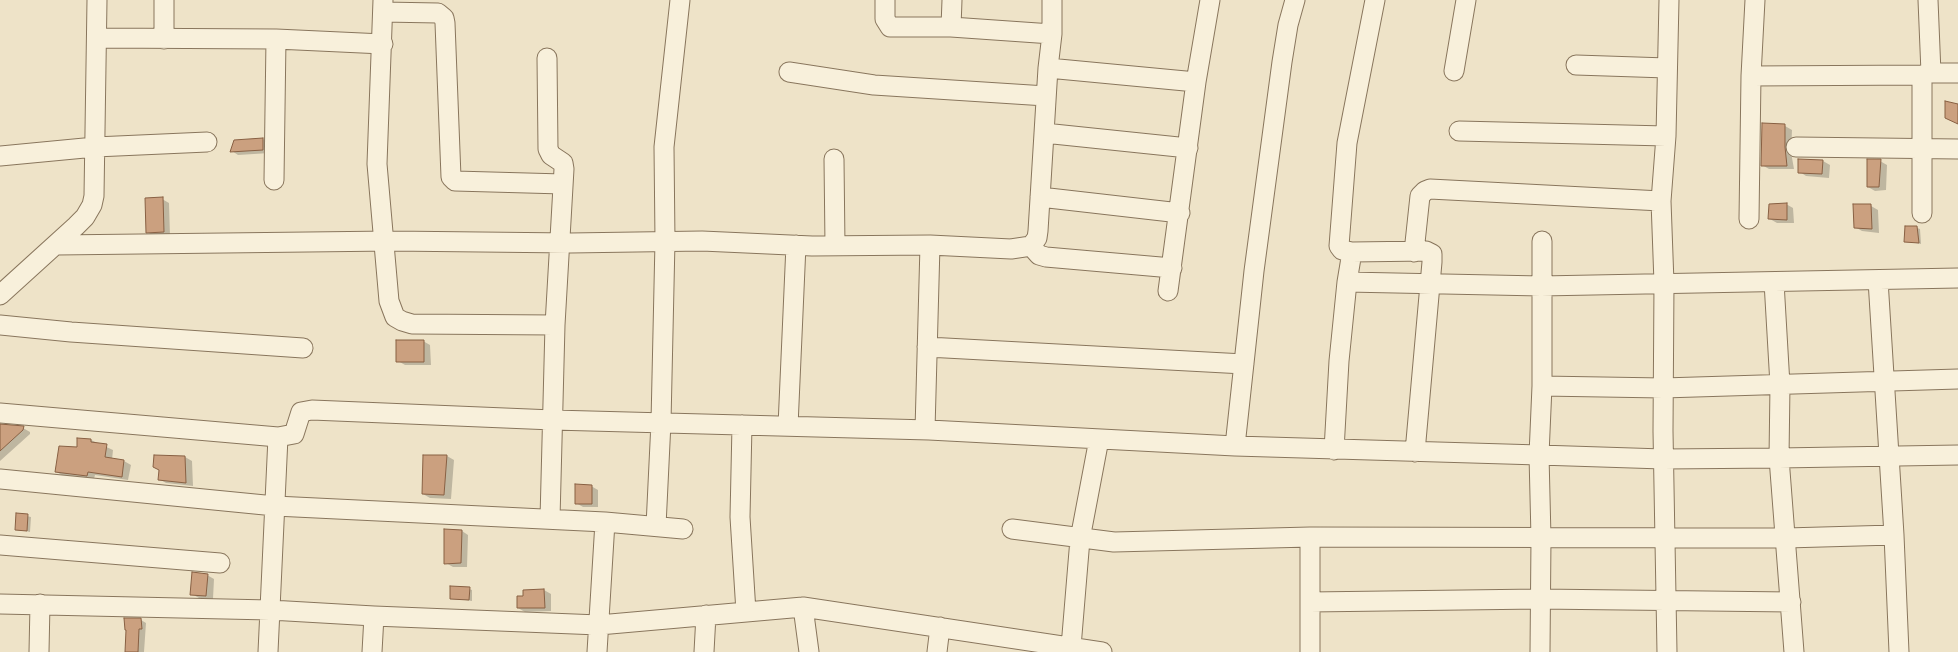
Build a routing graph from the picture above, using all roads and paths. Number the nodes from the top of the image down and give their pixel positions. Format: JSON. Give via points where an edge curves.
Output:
{"nodes":[{"id":1,"x":97,"y":0,"type":"edge"},
{"id":2,"x":164,"y":0,"type":"edge"},
{"id":3,"x":680,"y":0,"type":"edge"},
{"id":4,"x":885,"y":0,"type":"edge"},
{"id":5,"x":952,"y":0,"type":"edge"},
{"id":6,"x":1052,"y":0,"type":"edge"},
{"id":7,"x":1210,"y":0,"type":"edge"},
{"id":8,"x":1295,"y":0,"type":"edge"},
{"id":9,"x":1375,"y":0,"type":"edge"},
{"id":10,"x":1466,"y":0,"type":"edge"},
{"id":11,"x":1669,"y":0,"type":"edge"},
{"id":12,"x":1755,"y":0,"type":"edge"},
{"id":13,"x":1928,"y":0,"type":"edge"},
{"id":14,"x":383,"y":6,"type":"edge"},
{"id":15,"x":951,"y":27,"type":"junction"},
{"id":16,"x":1052,"y":34,"type":"junction"},
{"id":17,"x":98,"y":38,"type":"junction"},
{"id":18,"x":164,"y":39,"type":"junction"},
{"id":19,"x":276,"y":39,"type":"junction"},
{"id":20,"x":383,"y":44,"type":"junction"},
{"id":21,"x":547,"y":58,"type":"dead end"},
{"id":22,"x":1576,"y":65,"type":"dead end"},
{"id":23,"x":1048,"y":68,"type":"junction"},
{"id":24,"x":1667,"y":68,"type":"junction"},
{"id":25,"x":1454,"y":71,"type":"dead end"},
{"id":26,"x":788,"y":72,"type":"dead end"},
{"id":27,"x":1958,"y":73,"type":"edge"},
{"id":28,"x":1927,"y":74,"type":"junction"},
{"id":29,"x":1751,"y":76,"type":"junction"},
{"id":30,"x":1196,"y":82,"type":"junction"},
{"id":31,"x":1046,"y":96,"type":"junction"},
{"id":32,"x":1459,"y":131,"type":"dead end"},
{"id":33,"x":1044,"y":133,"type":"junction"},
{"id":34,"x":1666,"y":136,"type":"junction"},
{"id":35,"x":207,"y":142,"type":"dead end"},
{"id":36,"x":95,"y":146,"type":"junction"},
{"id":37,"x":1796,"y":147,"type":"dead end"},
{"id":38,"x":1188,"y":148,"type":"junction"},
{"id":39,"x":1922,"y":148,"type":"junction"},
{"id":40,"x":1958,"y":149,"type":"edge"},
{"id":41,"x":0,"y":156,"type":"edge"},
{"id":42,"x":834,"y":159,"type":"dead end"},
{"id":43,"x":274,"y":180,"type":"dead end"},
{"id":44,"x":563,"y":184,"type":"junction"},
{"id":45,"x":1040,"y":197,"type":"junction"},
{"id":46,"x":1661,"y":202,"type":"junction"},
{"id":47,"x":1180,"y":213,"type":"junction"},
{"id":48,"x":1922,"y":213,"type":"dead end"},
{"id":49,"x":1749,"y":219,"type":"dead end"},
{"id":50,"x":383,"y":241,"type":"junction"},
{"id":51,"x":665,"y":241,"type":"junction"},
{"id":52,"x":1542,"y":241,"type":"dead end"},
{"id":53,"x":558,"y":243,"type":"junction"},
{"id":54,"x":57,"y":245,"type":"junction"},
{"id":55,"x":796,"y":245,"type":"junction"},
{"id":56,"x":930,"y":245,"type":"junction"},
{"id":57,"x":835,"y":246,"type":"junction"},
{"id":58,"x":1030,"y":246,"type":"junction"},
{"id":59,"x":1352,"y":252,"type":"junction"},
{"id":60,"x":1414,"y":252,"type":"junction"},
{"id":61,"x":1172,"y":268,"type":"junction"},
{"id":62,"x":1958,"y":278,"type":"edge"},
{"id":63,"x":1878,"y":280,"type":"junction"},
{"id":64,"x":1347,"y":282,"type":"junction"},
{"id":65,"x":1774,"y":282,"type":"junction"},
{"id":66,"x":1664,"y":283,"type":"junction"},
{"id":67,"x":1430,"y":284,"type":"junction"},
{"id":68,"x":1541,"y":286,"type":"junction"},
{"id":69,"x":1168,"y":290,"type":"dead end"},
{"id":70,"x":0,"y":295,"type":"edge"},
{"id":71,"x":0,"y":325,"type":"edge"},
{"id":72,"x":555,"y":325,"type":"junction"},
{"id":73,"x":303,"y":348,"type":"dead end"},
{"id":74,"x":927,"y":348,"type":"junction"},
{"id":75,"x":1244,"y":364,"type":"junction"},
{"id":76,"x":1958,"y":379,"type":"edge"},
{"id":77,"x":1884,"y":380,"type":"junction"},
{"id":78,"x":1542,"y":386,"type":"junction"},
{"id":79,"x":1780,"y":386,"type":"junction"},
{"id":80,"x":1663,"y":388,"type":"junction"},
{"id":81,"x":0,"y":413,"type":"edge"},
{"id":82,"x":553,"y":420,"type":"junction"},
{"id":83,"x":661,"y":422,"type":"junction"},
{"id":84,"x":742,"y":424,"type":"junction"},
{"id":85,"x":788,"y":426,"type":"junction"},
{"id":86,"x":925,"y":430,"type":"junction"},
{"id":87,"x":278,"y":436,"type":"junction"},
{"id":88,"x":1099,"y":439,"type":"junction"},
{"id":89,"x":1235,"y":446,"type":"junction"},
{"id":90,"x":1334,"y":450,"type":"junction"},
{"id":91,"x":1415,"y":452,"type":"junction"},
{"id":92,"x":1958,"y":454,"type":"edge"},
{"id":93,"x":1539,"y":455,"type":"junction"},
{"id":94,"x":1889,"y":456,"type":"junction"},
{"id":95,"x":1663,"y":458,"type":"junction"},
{"id":96,"x":1779,"y":458,"type":"junction"},
{"id":97,"x":0,"y":479,"type":"edge"},
{"id":98,"x":275,"y":506,"type":"junction"},
{"id":99,"x":550,"y":519,"type":"junction"},
{"id":100,"x":605,"y":522,"type":"junction"},
{"id":101,"x":656,"y":526,"type":"junction"},
{"id":102,"x":683,"y":528,"type":"dead end"},
{"id":103,"x":1012,"y":529,"type":"dead end"},
{"id":104,"x":1894,"y":535,"type":"junction"},
{"id":105,"x":1310,"y":537,"type":"junction"},
{"id":106,"x":1541,"y":538,"type":"junction"},
{"id":107,"x":1665,"y":538,"type":"junction"},
{"id":108,"x":1786,"y":538,"type":"junction"},
{"id":109,"x":1080,"y":539,"type":"junction"},
{"id":110,"x":0,"y":545,"type":"edge"},
{"id":111,"x":220,"y":563,"type":"dead end"},
{"id":112,"x":1539,"y":599,"type":"junction"},
{"id":113,"x":1666,"y":600,"type":"junction"},
{"id":114,"x":1310,"y":602,"type":"junction"},
{"id":115,"x":1791,"y":602,"type":"junction"},
{"id":116,"x":0,"y":604,"type":"edge"},
{"id":117,"x":40,"y":604,"type":"junction"},
{"id":118,"x":803,"y":607,"type":"junction"},
{"id":119,"x":270,"y":610,"type":"junction"},
{"id":120,"x":746,"y":612,"type":"junction"},
{"id":121,"x":706,"y":615,"type":"junction"},
{"id":122,"x":374,"y":616,"type":"junction"},
{"id":123,"x":598,"y":625,"type":"junction"},
{"id":124,"x":940,"y":627,"type":"junction"},
{"id":125,"x":1071,"y":647,"type":"junction"},
{"id":126,"x":39,"y":652,"type":"edge"},
{"id":127,"x":268,"y":652,"type":"edge"},
{"id":128,"x":372,"y":652,"type":"edge"},
{"id":129,"x":597,"y":652,"type":"edge"},
{"id":130,"x":704,"y":652,"type":"edge"},
{"id":131,"x":809,"y":652,"type":"edge"},
{"id":132,"x":937,"y":652,"type":"edge"},
{"id":133,"x":1102,"y":652,"type":"edge"},
{"id":134,"x":1310,"y":652,"type":"edge"},
{"id":135,"x":1540,"y":652,"type":"edge"},
{"id":136,"x":1667,"y":652,"type":"edge"},
{"id":137,"x":1794,"y":652,"type":"edge"},
{"id":138,"x":1899,"y":652,"type":"edge"}],
"edges":[{"from":1,"to":17,"type":"street"},
{"from":2,"to":18,"type":"street"},
{"from":3,"to":51,"type":"street","via":[[664,147]]},
{"from":4,"to":15,"type":"street","via":[[885,19],[890,27]]},
{"from":5,"to":15,"type":"street"},
{"from":6,"to":16,"type":"street"},
{"from":7,"to":30,"type":"street"},
{"from":8,"to":75,"type":"street","via":[[1282,62]]},
{"from":9,"to":59,"type":"street","via":[[1347,143],[1338,246]]},
{"from":10,"to":25,"type":"street"},
{"from":11,"to":24,"type":"street"},
{"from":12,"to":29,"type":"street"},
{"from":13,"to":28,"type":"street"},
{"from":14,"to":20,"type":"street"},
{"from":14,"to":44,"type":"street","via":[[438,13],[446,22],[451,177],[455,181]]},
{"from":15,"to":16,"type":"street"},
{"from":16,"to":23,"type":"street"},
{"from":17,"to":18,"type":"street"},
{"from":17,"to":36,"type":"street"},
{"from":18,"to":19,"type":"street"},
{"from":19,"to":20,"type":"street"},
{"from":19,"to":43,"type":"street"},
{"from":20,"to":50,"type":"street","via":[[377,164]]},
{"from":21,"to":44,"type":"street","via":[[548,149],[563,163]]},
{"from":22,"to":24,"type":"street"},
{"from":23,"to":30,"type":"street"},
{"from":23,"to":31,"type":"street"},
{"from":24,"to":34,"type":"street"},
{"from":26,"to":31,"type":"street","via":[[874,85]]},
{"from":27,"to":28,"type":"street"},
{"from":28,"to":29,"type":"street"},
{"from":28,"to":39,"type":"street"},
{"from":29,"to":49,"type":"street"},
{"from":30,"to":38,"type":"street"},
{"from":31,"to":33,"type":"street"},
{"from":32,"to":34,"type":"street"},
{"from":33,"to":38,"type":"street"},
{"from":33,"to":45,"type":"street"},
{"from":34,"to":46,"type":"street"},
{"from":35,"to":36,"type":"street"},
{"from":36,"to":41,"type":"street"},
{"from":36,"to":54,"type":"street","via":[[92,205],[85,217]]},
{"from":37,"to":39,"type":"street"},
{"from":38,"to":47,"type":"street"},
{"from":39,"to":40,"type":"street"},
{"from":39,"to":48,"type":"street"},
{"from":42,"to":57,"type":"street"},
{"from":44,"to":53,"type":"street"},
{"from":45,"to":47,"type":"street"},
{"from":45,"to":58,"type":"street","via":[[1037,238]]},
{"from":46,"to":60,"type":"street","via":[[1425,191],[1420,196]]},
{"from":46,"to":66,"type":"street"},
{"from":47,"to":61,"type":"street"},
{"from":50,"to":53,"type":"street"},
{"from":50,"to":54,"type":"street"},
{"from":50,"to":72,"type":"street","via":[[389,301],[395,317],[402,321],[412,324]]},
{"from":51,"to":53,"type":"street"},
{"from":51,"to":55,"type":"street"},
{"from":51,"to":83,"type":"street"},
{"from":52,"to":68,"type":"street"},
{"from":53,"to":72,"type":"street"},
{"from":54,"to":70,"type":"street"},
{"from":55,"to":57,"type":"street"},
{"from":55,"to":85,"type":"street"},
{"from":56,"to":57,"type":"street"},
{"from":56,"to":58,"type":"street","via":[[1011,249]]},
{"from":56,"to":74,"type":"street"},
{"from":58,"to":61,"type":"street","via":[[1046,257]]},
{"from":59,"to":60,"type":"street"},
{"from":59,"to":64,"type":"street"},
{"from":60,"to":67,"type":"street","via":[[1432,254]]},
{"from":61,"to":69,"type":"street"},
{"from":62,"to":63,"type":"street"},
{"from":63,"to":65,"type":"street"},
{"from":63,"to":77,"type":"street"},
{"from":64,"to":67,"type":"street"},
{"from":64,"to":90,"type":"street"},
{"from":65,"to":66,"type":"street"},
{"from":65,"to":79,"type":"street"},
{"from":66,"to":68,"type":"street"},
{"from":66,"to":80,"type":"street"},
{"from":67,"to":68,"type":"street"},
{"from":67,"to":91,"type":"street"},
{"from":68,"to":78,"type":"street"},
{"from":71,"to":73,"type":"street"},
{"from":72,"to":82,"type":"street"},
{"from":74,"to":75,"type":"street"},
{"from":74,"to":86,"type":"street"},
{"from":75,"to":89,"type":"street"},
{"from":76,"to":77,"type":"street"},
{"from":77,"to":79,"type":"street"},
{"from":77,"to":94,"type":"street"},
{"from":78,"to":80,"type":"street"},
{"from":78,"to":93,"type":"street"},
{"from":79,"to":80,"type":"street"},
{"from":79,"to":96,"type":"street"},
{"from":80,"to":95,"type":"street"},
{"from":81,"to":87,"type":"street"},
{"from":82,"to":83,"type":"street"},
{"from":82,"to":87,"type":"street","via":[[306,410],[301,412],[294,434]]},
{"from":82,"to":99,"type":"street"},
{"from":83,"to":84,"type":"street"},
{"from":83,"to":101,"type":"street"},
{"from":84,"to":85,"type":"street"},
{"from":84,"to":120,"type":"street","via":[[740,517]]},
{"from":85,"to":86,"type":"street"},
{"from":86,"to":88,"type":"street"},
{"from":87,"to":98,"type":"street"},
{"from":88,"to":89,"type":"street"},
{"from":88,"to":109,"type":"street"},
{"from":89,"to":90,"type":"street"},
{"from":90,"to":91,"type":"street"},
{"from":91,"to":93,"type":"street"},
{"from":92,"to":94,"type":"street"},
{"from":93,"to":95,"type":"street"},
{"from":93,"to":106,"type":"street"},
{"from":94,"to":96,"type":"street"},
{"from":94,"to":104,"type":"street"},
{"from":95,"to":96,"type":"street"},
{"from":95,"to":107,"type":"street"},
{"from":96,"to":108,"type":"street"},
{"from":97,"to":98,"type":"street"},
{"from":98,"to":99,"type":"street"},
{"from":98,"to":119,"type":"street"},
{"from":99,"to":100,"type":"street"},
{"from":100,"to":101,"type":"street"},
{"from":100,"to":123,"type":"street"},
{"from":101,"to":102,"type":"street"},
{"from":103,"to":109,"type":"street"},
{"from":104,"to":108,"type":"street"},
{"from":104,"to":138,"type":"street"},
{"from":105,"to":106,"type":"street"},
{"from":105,"to":109,"type":"street","via":[[1114,542]]},
{"from":105,"to":114,"type":"street"},
{"from":106,"to":107,"type":"street"},
{"from":106,"to":112,"type":"street"},
{"from":107,"to":108,"type":"street"},
{"from":107,"to":113,"type":"street"},
{"from":108,"to":115,"type":"street"},
{"from":109,"to":125,"type":"street"},
{"from":110,"to":111,"type":"street"},
{"from":112,"to":113,"type":"street"},
{"from":112,"to":114,"type":"street"},
{"from":112,"to":135,"type":"street"},
{"from":113,"to":115,"type":"street"},
{"from":113,"to":136,"type":"street"},
{"from":114,"to":134,"type":"street"},
{"from":115,"to":137,"type":"street"},
{"from":116,"to":117,"type":"street"},
{"from":117,"to":119,"type":"street"},
{"from":117,"to":126,"type":"street"},
{"from":118,"to":120,"type":"street"},
{"from":118,"to":124,"type":"street"},
{"from":118,"to":131,"type":"street"},
{"from":119,"to":122,"type":"street"},
{"from":119,"to":127,"type":"street"},
{"from":120,"to":121,"type":"street"},
{"from":121,"to":123,"type":"street"},
{"from":121,"to":130,"type":"street"},
{"from":122,"to":123,"type":"street"},
{"from":122,"to":128,"type":"street"},
{"from":123,"to":129,"type":"street"},
{"from":124,"to":125,"type":"street"},
{"from":124,"to":132,"type":"street"},
{"from":125,"to":133,"type":"street"}]}
